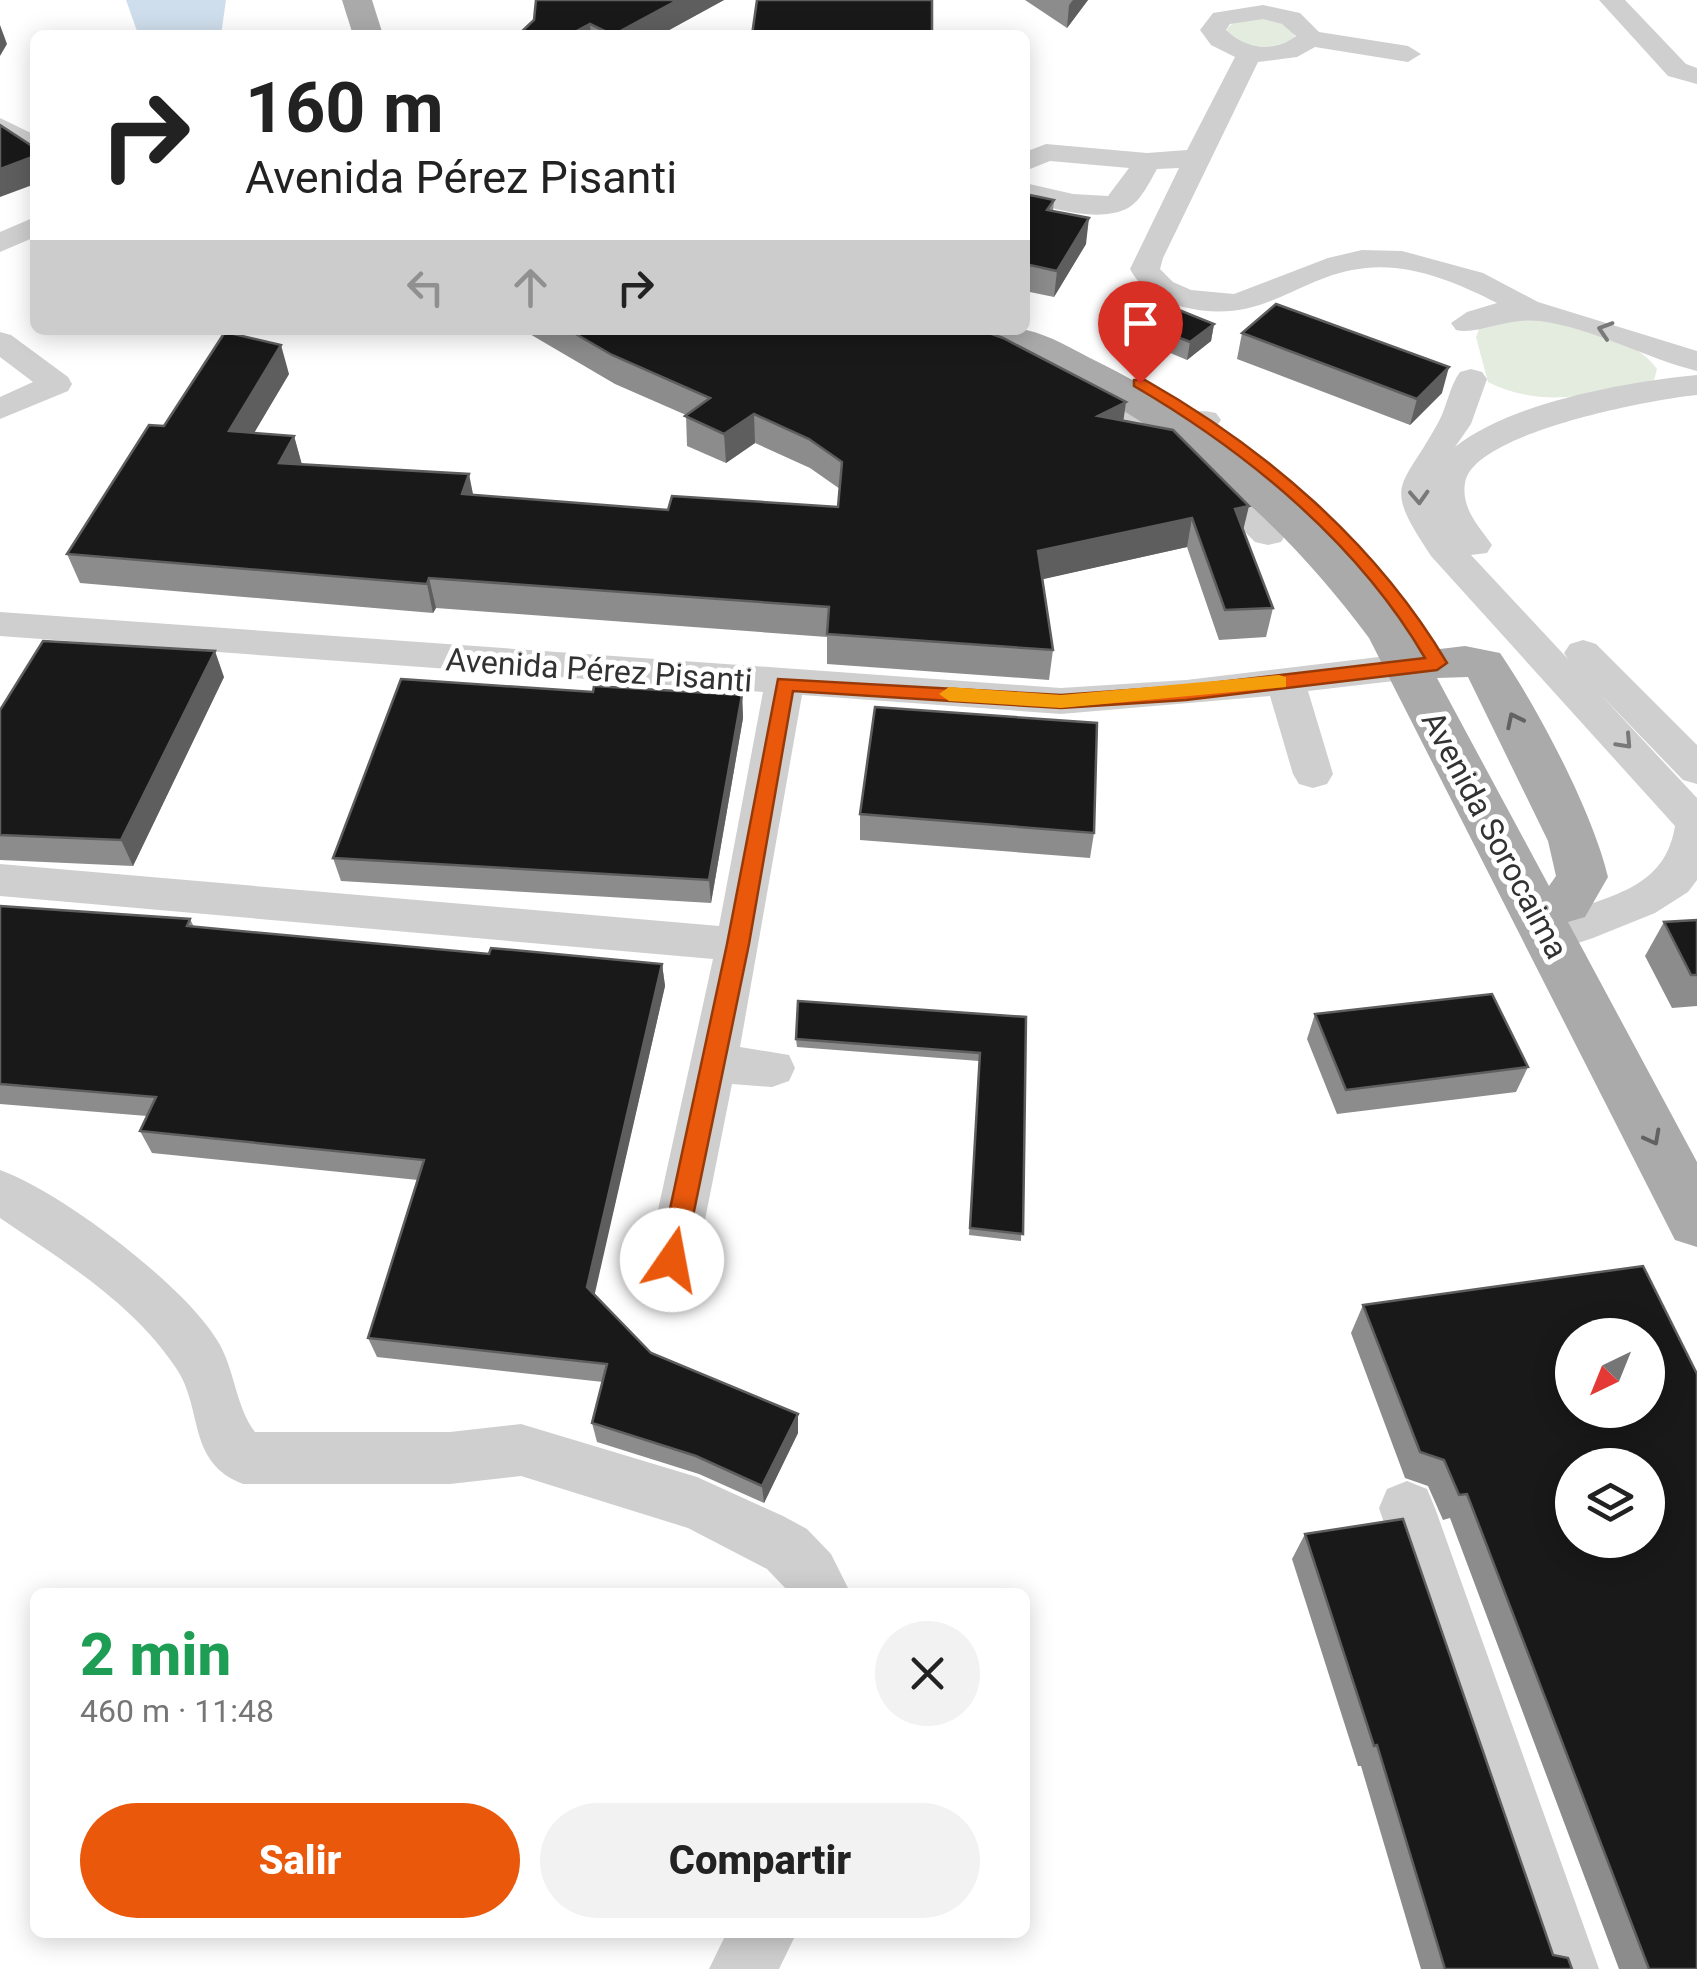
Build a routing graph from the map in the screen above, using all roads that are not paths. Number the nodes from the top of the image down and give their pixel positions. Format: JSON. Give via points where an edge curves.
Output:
{"nodes":[{"id":1,"x":328,"y":0,"type":"edge"},
{"id":2,"x":357,"y":0,"type":"edge"},
{"id":3,"x":1611,"y":0,"type":"edge"},
{"id":4,"x":335,"y":30,"type":"edge"},
{"id":5,"x":366,"y":30,"type":"edge"},
{"id":6,"x":1309,"y":38,"type":"junction"},
{"id":7,"x":1250,"y":52,"type":"junction"},
{"id":8,"x":1408,"y":54,"type":"dead end"},
{"id":9,"x":1697,"y":76,"type":"edge"},
{"id":10,"x":0,"y":126,"type":"edge"},
{"id":11,"x":30,"y":144,"type":"edge"},
{"id":12,"x":1198,"y":158,"type":"junction"},
{"id":13,"x":1030,"y":161,"type":"edge"},
{"id":14,"x":1147,"y":161,"type":"junction"},
{"id":15,"x":1030,"y":193,"type":"edge"},
{"id":16,"x":30,"y":228,"type":"edge"},
{"id":17,"x":0,"y":243,"type":"edge"},
{"id":18,"x":1432,"y":270,"type":"junction"},
{"id":19,"x":1529,"y":310,"type":"junction"},
{"id":20,"x":1467,"y":324,"type":"junction"},
{"id":21,"x":1030,"y":328,"type":"edge"},
{"id":22,"x":982,"y":335,"type":"edge"},
{"id":23,"x":0,"y":342,"type":"edge"},
{"id":24,"x":1646,"y":343,"type":"junction"},
{"id":25,"x":1697,"y":361,"type":"edge"},
{"id":26,"x":1471,"y":379,"type":"junction"},
{"id":27,"x":1697,"y":385,"type":"edge"},
{"id":28,"x":1663,"y":386,"type":"junction"},
{"id":29,"x":1584,"y":407,"type":"junction"},
{"id":30,"x":0,"y":408,"type":"edge"},
{"id":31,"x":1180,"y":423,"type":"junction"},
{"id":32,"x":1268,"y":534,"type":"dead end"},
{"id":33,"x":0,"y":624,"type":"edge"},
{"id":34,"x":1422,"y":664,"type":"junction"},
{"id":35,"x":1285,"y":681,"type":"junction"},
{"id":36,"x":784,"y":684,"type":"junction"},
{"id":37,"x":1697,"y":770,"type":"edge"},
{"id":38,"x":1313,"y":774,"type":"dead end"},
{"id":39,"x":0,"y":880,"type":"edge"},
{"id":40,"x":1697,"y":903,"type":"edge"},
{"id":41,"x":1577,"y":925,"type":"junction"},
{"id":42,"x":738,"y":944,"type":"junction"},
{"id":43,"x":713,"y":1064,"type":"junction"},
{"id":44,"x":772,"y":1068,"type":"dead end"},
{"id":45,"x":1697,"y":1148,"type":"edge"},
{"id":46,"x":0,"y":1191,"type":"edge"},
{"id":47,"x":1697,"y":1221,"type":"edge"},
{"id":48,"x":672,"y":1260,"type":"dead end"},
{"id":49,"x":1407,"y":1508,"type":"dead end"},
{"id":50,"x":819,"y":1588,"type":"edge"},
{"id":51,"x":761,"y":1938,"type":"edge"},
{"id":52,"x":742,"y":1969,"type":"edge"},
{"id":53,"x":1566,"y":1969,"type":"edge"}],
"edges":[{"from":1,"to":4,"type":"main road"},
{"from":2,"to":5,"type":"main road"},
{"from":3,"to":9,"type":"street","via":[[1678,70]]},
{"from":6,"to":7,"type":"street","via":[[1296,50]]},
{"from":6,"to":7,"type":"street","via":[[1302,25],[1278,15],[1248,12],[1215,24],[1224,43]]},
{"from":6,"to":8,"type":"street"},
{"from":7,"to":12,"type":"street"},
{"from":10,"to":11,"type":"street"},
{"from":12,"to":14,"type":"street"},
{"from":12,"to":18,"type":"street","via":[[1146,269],[1169,294],[1205,305],[1239,304],[1365,258]]},
{"from":13,"to":14,"type":"street","via":[[1046,152]]},
{"from":14,"to":15,"type":"street","via":[[1125,195],[1104,206]]},
{"from":16,"to":17,"type":"street"},
{"from":18,"to":19,"type":"street","via":[[1492,288]]},
{"from":18,"to":20,"type":"street"},
{"from":19,"to":20,"type":"street","via":[[1494,312]]},
{"from":24,"to":19,"type":"street","one_way":true},
{"from":20,"to":26,"type":"street"},
{"from":21,"to":31,"type":"main road","name":"Avenida Sorocaima","via":[[1076,346]]},
{"from":22,"to":31,"type":"main road","name":"Avenida Sorocaima","via":[[1098,378]]},
{"from":23,"to":30,"type":"street","via":[[56,384]]},
{"from":24,"to":25,"type":"street"},
{"from":24,"to":28,"type":"street","via":[[1670,376]]},
{"from":26,"to":29,"type":"street","via":[[1504,397]]},
{"from":26,"to":41,"type":"street","one_way":true,"via":[[1455,422],[1420,470],[1418,512],[1696,823],[1689,864],[1660,894]]},
{"from":27,"to":28,"type":"street"},
{"from":28,"to":29,"type":"street"},
{"from":29,"to":37,"type":"street","via":[[1481,444],[1454,466],[1446,497],[1460,530]]},
{"from":31,"to":32,"type":"street"},
{"from":31,"to":34,"type":"main road","name":"Avenida Sorocaima","via":[[1284,509]]},
{"from":33,"to":36,"type":"street","name":"Avenida Pérez Pisanti","via":[[42,644]]},
{"from":34,"to":35,"type":"street","name":"Avenida Pérez Pisanti"},
{"from":41,"to":34,"type":"main road","one_way":true,"via":[[1582,877],[1574,841],[1496,683],[1483,664]]},
{"from":34,"to":47,"type":"main road","name":"Avenida Sorocaima","one_way":true},
{"from":35,"to":36,"type":"street","name":"Avenida Pérez Pisanti","via":[[1061,702]]},
{"from":35,"to":38,"type":"street"},
{"from":36,"to":42,"type":"street"},
{"from":39,"to":42,"type":"street"},
{"from":40,"to":41,"type":"street","via":[[1678,915]]},
{"from":41,"to":45,"type":"main road","name":"Avenida Sorocaima"},
{"from":42,"to":43,"type":"street"},
{"from":43,"to":44,"type":"street"},
{"from":43,"to":48,"type":"street"},
{"from":46,"to":50,"type":"street","via":[[124,1276],[168,1322],[207,1372],[229,1446],[243,1458],[450,1458],[520,1450],[697,1504],[763,1534],[786,1548]]},
{"from":49,"to":53,"type":"street"},
{"from":51,"to":52,"type":"street"}]}
